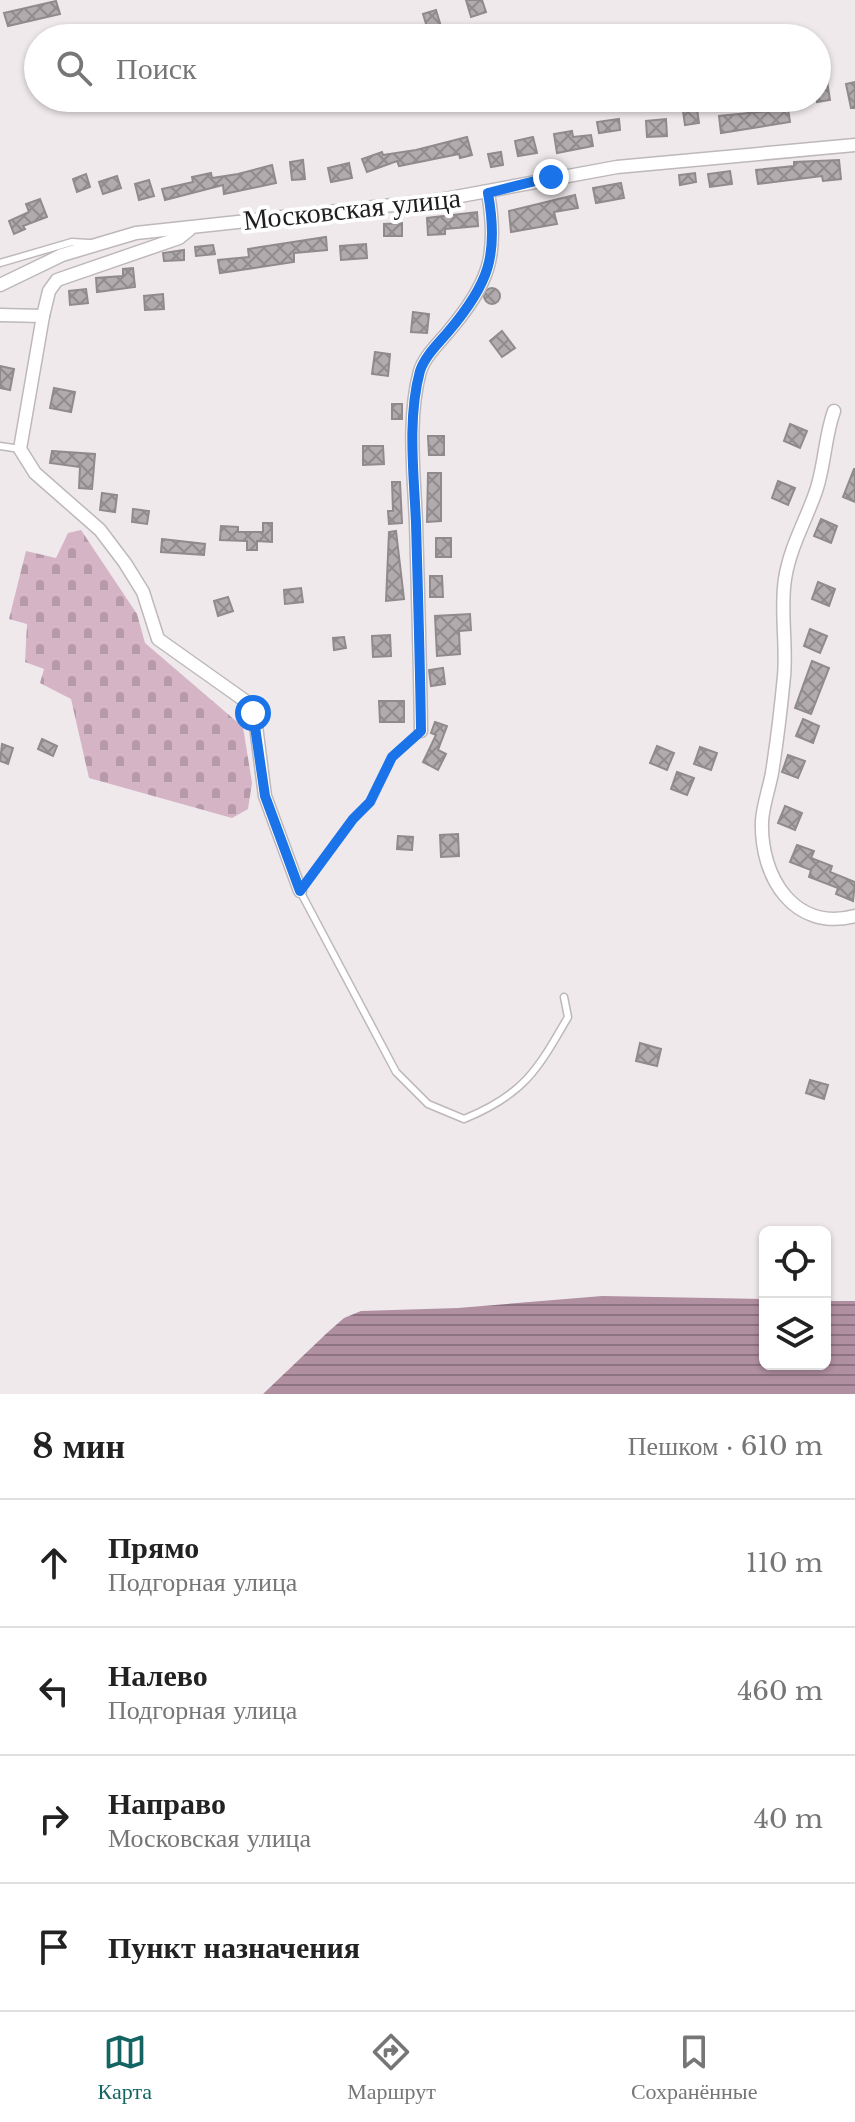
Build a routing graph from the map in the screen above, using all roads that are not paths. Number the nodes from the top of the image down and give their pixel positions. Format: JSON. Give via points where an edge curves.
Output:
{"nodes":[{"id":1,"x":855,"y":145,"type":"edge"},
{"id":2,"x":488,"y":193,"type":"junction"},
{"id":3,"x":189,"y":230,"type":"junction"},
{"id":4,"x":103,"y":243,"type":"junction"},
{"id":5,"x":0,"y":263,"type":"edge"},
{"id":6,"x":0,"y":285,"type":"edge"},
{"id":7,"x":0,"y":315,"type":"edge"},
{"id":8,"x":43,"y":316,"type":"junction"},
{"id":9,"x":834,"y":411,"type":"dead end"},
{"id":10,"x":0,"y":446,"type":"edge"},
{"id":11,"x":20,"y":449,"type":"junction"},
{"id":12,"x":421,"y":731,"type":"road end"},
{"id":13,"x":300,"y":891,"type":"joint"},
{"id":14,"x":855,"y":916,"type":"edge"},
{"id":15,"x":564,"y":997,"type":"dead end"}],
"edges":[{"from":1,"to":2,"type":"street","name":"Московская улица","via":[[617,167]]},
{"from":2,"to":3,"type":"street","name":"Московская улица"},
{"from":2,"to":12,"type":"street","via":[[494,226],[484,283],[430,352],[417,386],[413,448]]},
{"from":3,"to":4,"type":"street","name":"Московская улица","via":[[136,233]]},
{"from":3,"to":8,"type":"street","via":[[57,280]]},
{"from":4,"to":5,"type":"lane","via":[[72,242]]},
{"from":4,"to":6,"type":"street","name":"Московская улица","via":[[62,255]]},
{"from":7,"to":8,"type":"street"},
{"from":8,"to":11,"type":"street"},
{"from":9,"to":14,"type":"street","via":[[809,516],[792,546],[785,582],[785,673],[762,821],[780,889],[799,911],[822,920]]},
{"from":10,"to":11,"type":"lane"},
{"from":11,"to":13,"type":"street","via":[[35,473],[100,530],[125,563],[143,592],[158,639],[244,700],[253,713],[265,796]]},
{"from":13,"to":15,"type":"lane","via":[[396,1072],[428,1104],[464,1119],[500,1104],[540,1066],[568,1017]]}]}
